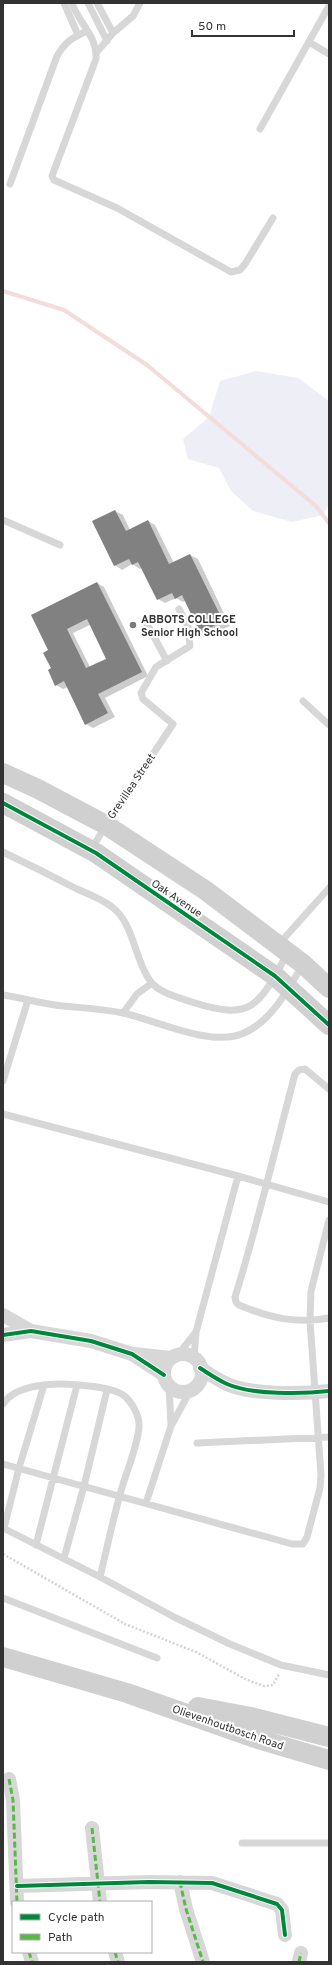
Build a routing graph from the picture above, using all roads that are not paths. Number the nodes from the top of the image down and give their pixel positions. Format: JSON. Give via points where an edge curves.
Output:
{"nodes":[{"id":1,"x":64,"y":3,"type":"edge"},
{"id":2,"x":72,"y":3,"type":"edge"},
{"id":3,"x":88,"y":3,"type":"edge"},
{"id":4,"x":96,"y":3,"type":"edge"},
{"id":5,"x":140,"y":3,"type":"edge"},
{"id":6,"x":329,"y":6,"type":"edge"},
{"id":7,"x":87,"y":31,"type":"junction"},
{"id":8,"x":113,"y":33,"type":"junction"},
{"id":9,"x":78,"y":35,"type":"junction"},
{"id":10,"x":107,"y":41,"type":"junction"},
{"id":11,"x":309,"y":42,"type":"junction"},
{"id":12,"x":97,"y":52,"type":"junction"},
{"id":13,"x":329,"y":54,"type":"edge"},
{"id":14,"x":260,"y":130,"type":"dead end"},
{"id":15,"x":10,"y":184,"type":"dead end"},
{"id":16,"x":273,"y":218,"type":"dead end"},
{"id":17,"x":3,"y":520,"type":"edge"},
{"id":18,"x":60,"y":545,"type":"dead end"},
{"id":19,"x":179,"y":609,"type":"dead end"},
{"id":20,"x":146,"y":622,"type":"dead end"},
{"id":21,"x":167,"y":661,"type":"junction"},
{"id":22,"x":303,"y":701,"type":"dead end"},
{"id":23,"x":329,"y":725,"type":"edge"},
{"id":24,"x":3,"y":773,"type":"edge"},
{"id":25,"x":3,"y":803,"type":"edge"},
{"id":26,"x":106,"y":824,"type":"junction"},
{"id":27,"x":91,"y":850,"type":"junction"},
{"id":28,"x":3,"y":852,"type":"edge"},
{"id":29,"x":329,"y":888,"type":"edge"},
{"id":30,"x":290,"y":954,"type":"junction"},
{"id":31,"x":282,"y":982,"type":"junction"},
{"id":32,"x":152,"y":983,"type":"junction"},
{"id":33,"x":329,"y":988,"type":"edge"},
{"id":34,"x":3,"y":995,"type":"edge"},
{"id":35,"x":28,"y":1000,"type":"junction"},
{"id":36,"x":123,"y":1013,"type":"junction"},
{"id":37,"x":329,"y":1025,"type":"edge"},
{"id":38,"x":3,"y":1081,"type":"edge"},
{"id":39,"x":329,"y":1089,"type":"edge"},
{"id":40,"x":3,"y":1114,"type":"edge"},
{"id":41,"x":238,"y":1176,"type":"junction"},
{"id":42,"x":266,"y":1184,"type":"junction"},
{"id":43,"x":329,"y":1202,"type":"edge"},
{"id":44,"x":329,"y":1220,"type":"edge"},
{"id":45,"x":3,"y":1316,"type":"edge"},
{"id":46,"x":329,"y":1318,"type":"edge"},
{"id":47,"x":310,"y":1322,"type":"junction"},
{"id":48,"x":32,"y":1331,"type":"junction"},
{"id":49,"x":196,"y":1332,"type":"junction"},
{"id":50,"x":3,"y":1335,"type":"edge"},
{"id":51,"x":132,"y":1354,"type":"junction"},
{"id":52,"x":174,"y":1357,"type":"junction"},
{"id":53,"x":197,"y":1363,"type":"junction"},
{"id":54,"x":166,"y":1380,"type":"junction"},
{"id":55,"x":44,"y":1385,"type":"junction"},
{"id":56,"x":77,"y":1385,"type":"junction"},
{"id":57,"x":228,"y":1385,"type":"junction"},
{"id":58,"x":107,"y":1390,"type":"junction"},
{"id":59,"x":191,"y":1390,"type":"junction"},
{"id":60,"x":329,"y":1391,"type":"edge"},
{"id":61,"x":315,"y":1392,"type":"junction"},
{"id":62,"x":3,"y":1404,"type":"edge"},
{"id":63,"x":171,"y":1426,"type":"junction"},
{"id":64,"x":318,"y":1437,"type":"junction"},
{"id":65,"x":329,"y":1437,"type":"edge"},
{"id":66,"x":197,"y":1443,"type":"dead end"},
{"id":67,"x":3,"y":1464,"type":"edge"},
{"id":68,"x":19,"y":1468,"type":"junction"},
{"id":69,"x":53,"y":1478,"type":"junction"},
{"id":70,"x":84,"y":1486,"type":"junction"},
{"id":71,"x":120,"y":1496,"type":"junction"},
{"id":72,"x":146,"y":1503,"type":"junction"},
{"id":73,"x":4,"y":1528,"type":"edge"},
{"id":74,"x":36,"y":1545,"type":"junction"},
{"id":75,"x":64,"y":1558,"type":"junction"},
{"id":76,"x":100,"y":1577,"type":"junction"},
{"id":77,"x":3,"y":1598,"type":"edge"},
{"id":78,"x":3,"y":1657,"type":"edge"},
{"id":79,"x":157,"y":1658,"type":"dead end"},
{"id":80,"x":329,"y":1675,"type":"edge"},
{"id":81,"x":127,"y":1693,"type":"junction"},
{"id":82,"x":329,"y":1737,"type":"edge"},
{"id":83,"x":329,"y":1760,"type":"edge"},
{"id":84,"x":9,"y":1779,"type":"dead end"},
{"id":85,"x":92,"y":1828,"type":"dead end"},
{"id":86,"x":242,"y":1843,"type":"dead end"},
{"id":87,"x":329,"y":1843,"type":"edge"},
{"id":88,"x":180,"y":1882,"type":"junction"},
{"id":89,"x":98,"y":1883,"type":"junction"},
{"id":90,"x":17,"y":1886,"type":"junction"},
{"id":91,"x":17,"y":1901,"type":"edge"},
{"id":92,"x":100,"y":1901,"type":"edge"},
{"id":93,"x":285,"y":1935,"type":"dead end"},
{"id":94,"x":203,"y":1962,"type":"edge"}],
"edges":[{"from":1,"to":9,"type":"lane"},
{"from":2,"to":7,"type":"lane"},
{"from":3,"to":10,"type":"lane"},
{"from":4,"to":8,"type":"lane"},
{"from":5,"to":8,"type":"lane","via":[[133,16]]},
{"from":6,"to":11,"type":"lane"},
{"from":7,"to":9,"type":"lane"},
{"from":7,"to":12,"type":"lane"},
{"from":8,"to":10,"type":"lane"},
{"from":9,"to":15,"type":"lane","via":[[64,44],[57,56]]},
{"from":10,"to":12,"type":"lane"},
{"from":11,"to":13,"type":"lane"},
{"from":11,"to":14,"type":"lane"},
{"from":12,"to":16,"type":"lane","via":[[93,70],[52,176],[54,180],[117,208],[231,272],[240,270],[245,264]]},
{"from":17,"to":18,"type":"lane"},
{"from":19,"to":21,"type":"lane","via":[[188,626],[190,646]]},
{"from":20,"to":21,"type":"lane"},
{"from":21,"to":26,"type":"lane","name":"Grevillea Street","via":[[156,667],[141,693],[143,699],[173,724]]},
{"from":22,"to":23,"type":"lane"},
{"from":24,"to":26,"type":"street","name":"Oak Avenue"},
{"from":25,"to":27,"type":"street","name":"Oak Avenue"},
{"from":26,"to":27,"type":"lane","name":"Grevillea Street"},
{"from":26,"to":30,"type":"street","name":"Oak Avenue","via":[[205,890]]},
{"from":27,"to":31,"type":"street","name":"Oak Avenue"},
{"from":28,"to":32,"type":"lane","via":[[113,907],[128,930]]},
{"from":29,"to":30,"type":"lane"},
{"from":30,"to":31,"type":"lane"},
{"from":30,"to":31,"type":"lane"},
{"from":30,"to":33,"type":"street","name":"Oak Avenue"},
{"from":31,"to":32,"type":"lane","via":[[246,1008],[228,1011],[161,991]]},
{"from":31,"to":36,"type":"lane","via":[[275,1007],[259,1024],[236,1036],[218,1037],[194,1033]]},
{"from":31,"to":37,"type":"street","name":"Oak Avenue"},
{"from":32,"to":36,"type":"lane","via":[[137,994]]},
{"from":34,"to":35,"type":"lane"},
{"from":35,"to":36,"type":"lane"},
{"from":35,"to":38,"type":"lane"},
{"from":39,"to":42,"type":"lane","via":[[305,1069],[295,1074]]},
{"from":40,"to":41,"type":"lane"},
{"from":41,"to":42,"type":"lane"},
{"from":41,"to":49,"type":"lane"},
{"from":42,"to":43,"type":"lane"},
{"from":42,"to":47,"type":"lane","via":[[235,1297],[236,1302],[243,1307],[285,1319]]},
{"from":44,"to":47,"type":"lane","via":[[312,1285]]},
{"from":45,"to":48,"type":"street"},
{"from":46,"to":47,"type":"lane"},
{"from":47,"to":61,"type":"lane"},
{"from":48,"to":50,"type":"street"},
{"from":48,"to":51,"type":"street","via":[[91,1341]]},
{"from":49,"to":52,"type":"lane"},
{"from":49,"to":53,"type":"lane"},
{"from":51,"to":52,"type":"street"},
{"from":51,"to":54,"type":"street"},
{"from":52,"to":53,"type":"street","via":[[188,1356]]},
{"from":52,"to":54,"type":"street","via":[[167,1363]]},
{"from":53,"to":57,"type":"street"},
{"from":53,"to":59,"type":"street","via":[[200,1380]]},
{"from":54,"to":59,"type":"street","via":[[180,1392]]},
{"from":54,"to":63,"type":"lane"},
{"from":55,"to":56,"type":"lane"},
{"from":55,"to":62,"type":"lane","via":[[10,1396]]},
{"from":55,"to":68,"type":"lane"},
{"from":56,"to":58,"type":"lane"},
{"from":56,"to":69,"type":"lane"},
{"from":57,"to":59,"type":"street"},
{"from":57,"to":61,"type":"street","via":[[266,1391]]},
{"from":58,"to":70,"type":"lane"},
{"from":58,"to":71,"type":"lane","via":[[116,1391],[126,1398],[136,1412],[139,1427]]},
{"from":59,"to":63,"type":"lane"},
{"from":60,"to":61,"type":"street"},
{"from":61,"to":64,"type":"lane"},
{"from":63,"to":72,"type":"lane"},
{"from":64,"to":65,"type":"lane"},
{"from":64,"to":66,"type":"lane"},
{"from":64,"to":72,"type":"lane","via":[[320,1488],[303,1544],[292,1544]]},
{"from":67,"to":68,"type":"lane"},
{"from":68,"to":69,"type":"lane"},
{"from":68,"to":73,"type":"lane"},
{"from":69,"to":70,"type":"lane"},
{"from":69,"to":74,"type":"lane"},
{"from":70,"to":71,"type":"lane"},
{"from":70,"to":75,"type":"lane"},
{"from":71,"to":72,"type":"lane"},
{"from":71,"to":76,"type":"lane"},
{"from":73,"to":74,"type":"lane"},
{"from":74,"to":75,"type":"lane"},
{"from":75,"to":76,"type":"lane"},
{"from":76,"to":80,"type":"lane","via":[[174,1617],[281,1665]]},
{"from":77,"to":79,"type":"lane"},
{"from":78,"to":81,"type":"street","name":"Olievenhoutbosch Road"},
{"from":81,"to":82,"type":"street","name":"Olievenhoutbosch Road","via":[[251,1717]]},
{"from":81,"to":83,"type":"street","name":"Olievenhoutbosch Road","via":[[256,1738]]},
{"from":84,"to":90,"type":"street","via":[[13,1800]]},
{"from":85,"to":89,"type":"street"},
{"from":86,"to":87,"type":"lane"},
{"from":88,"to":89,"type":"street"},
{"from":88,"to":93,"type":"street","via":[[220,1884],[277,1904],[283,1914]]},
{"from":88,"to":94,"type":"street"},
{"from":89,"to":90,"type":"street"},
{"from":89,"to":92,"type":"street"},
{"from":90,"to":91,"type":"street"}]}
